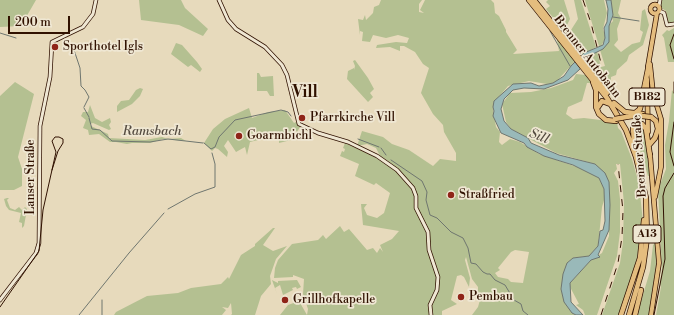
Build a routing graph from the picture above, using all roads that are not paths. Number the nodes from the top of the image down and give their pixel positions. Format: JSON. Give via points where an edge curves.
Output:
{"nodes":[{"id":1,"x":96,"y":0,"type":"edge"},
{"id":2,"x":219,"y":0,"type":"edge"},
{"id":3,"x":529,"y":0,"type":"edge"},
{"id":4,"x":534,"y":0,"type":"edge"},
{"id":5,"x":652,"y":0,"type":"edge"},
{"id":6,"x":659,"y":0,"type":"edge"},
{"id":7,"x":656,"y":9,"type":"junction"},
{"id":8,"x":674,"y":24,"type":"edge"},
{"id":9,"x":563,"y":39,"type":"junction"},
{"id":10,"x":650,"y":55,"type":"junction"},
{"id":11,"x":648,"y":64,"type":"junction"},
{"id":12,"x":597,"y":84,"type":"junction"},
{"id":13,"x":613,"y":104,"type":"junction"},
{"id":14,"x":635,"y":113,"type":"junction"},
{"id":15,"x":642,"y":115,"type":"junction"},
{"id":16,"x":652,"y":116,"type":"junction"},
{"id":17,"x":616,"y":120,"type":"junction"},
{"id":18,"x":661,"y":126,"type":"junction"},
{"id":19,"x":634,"y":141,"type":"junction"},
{"id":20,"x":649,"y":144,"type":"junction"},
{"id":21,"x":650,"y":156,"type":"junction"},
{"id":22,"x":652,"y":180,"type":"junction"},
{"id":23,"x":659,"y":180,"type":"junction"},
{"id":24,"x":643,"y":183,"type":"junction"},
{"id":25,"x":654,"y":205,"type":"junction"},
{"id":26,"x":0,"y":300,"type":"edge"},
{"id":27,"x":431,"y":315,"type":"edge"},
{"id":28,"x":622,"y":315,"type":"edge"},
{"id":29,"x":630,"y":315,"type":"edge"},
{"id":30,"x":634,"y":315,"type":"edge"},
{"id":31,"x":651,"y":315,"type":"edge"}],
"edges":[{"from":1,"to":26,"type":"main road","name":"Lanser Straße","via":[[93,14],[83,27],[52,42],[50,77],[40,126],[38,246],[22,273]]},
{"from":2,"to":27,"type":"main road","via":[[234,28],[267,49],[282,65],[287,75],[299,124],[377,156],[397,170],[413,188],[416,208],[427,230],[429,250],[438,277],[437,290],[430,305]]},
{"from":3,"to":9,"type":"highway","name":"Brenner Autobahn","number":"A13"},
{"from":4,"to":9,"type":"highway","name":"Brenner Autobahn","number":"A13"},
{"from":5,"to":7,"type":"main road"},
{"from":6,"to":7,"type":"main road"},
{"from":7,"to":8,"type":"main road","via":[[664,13],[668,26]]},
{"from":7,"to":10,"type":"main road","name":"Brenner Straße","number":"B182"},
{"from":9,"to":12,"type":"highway","name":"Brenner Autobahn","number":"A13"},
{"from":9,"to":12,"type":"highway","name":"Brenner Autobahn","number":"A13"},
{"from":10,"to":11,"type":"main road","name":"Brenner Straße","number":"B182"},
{"from":10,"to":18,"type":"main road","name":"Brenner Straße","number":"B182","via":[[653,93]]},
{"from":11,"to":14,"type":"highway","via":[[640,109]]},
{"from":11,"to":20,"type":"main road","name":"Brenner Straße","number":"B182"},
{"from":12,"to":13,"type":"highway","name":"Brenner Autobahn","number":"A13"},
{"from":12,"to":17,"type":"highway","via":[[598,114],[606,120]]},
{"from":13,"to":14,"type":"highway","via":[[625,112]]},
{"from":13,"to":17,"type":"highway","via":[[602,101],[598,104],[598,109],[604,118]]},
{"from":13,"to":19,"type":"highway","name":"Brenner Autobahn","number":"A13"},
{"from":13,"to":24,"type":"highway","name":"Brenner Autobahn","number":"A13","via":[[630,141]]},
{"from":14,"to":15,"type":"highway"},
{"from":15,"to":16,"type":"highway","bridge":true},
{"from":15,"to":17,"type":"highway","bridge":true},
{"from":16,"to":18,"type":"highway","via":[[658,119]]},
{"from":16,"to":20,"type":"highway","via":[[658,129],[655,138]]},
{"from":18,"to":23,"type":"main road","number":"B182"},
{"from":19,"to":21,"type":"highway","via":[[633,128],[637,124],[642,124],[646,129]]},
{"from":19,"to":30,"type":"highway","name":"Brenner Autobahn","number":"A13","via":[[646,182],[650,219],[649,252]]},
{"from":20,"to":21,"type":"main road","name":"Brenner Straße","number":"B182"},
{"from":21,"to":22,"type":"main road","name":"Brenner Straße","number":"B182"},
{"from":22,"to":23,"type":"main road"},
{"from":22,"to":25,"type":"main road","name":"Brenner Straße","number":"B182"},
{"from":23,"to":25,"type":"main road","name":"Brenner Straße","number":"B182"},
{"from":24,"to":28,"type":"highway","number":"A13","via":[[645,214],[642,247]]},
{"from":24,"to":29,"type":"highway","name":"Brenner Autobahn","number":"A13","via":[[647,213],[646,246]]},
{"from":25,"to":31,"type":"main road","number":"B182","via":[[657,238],[655,292]]}]}
